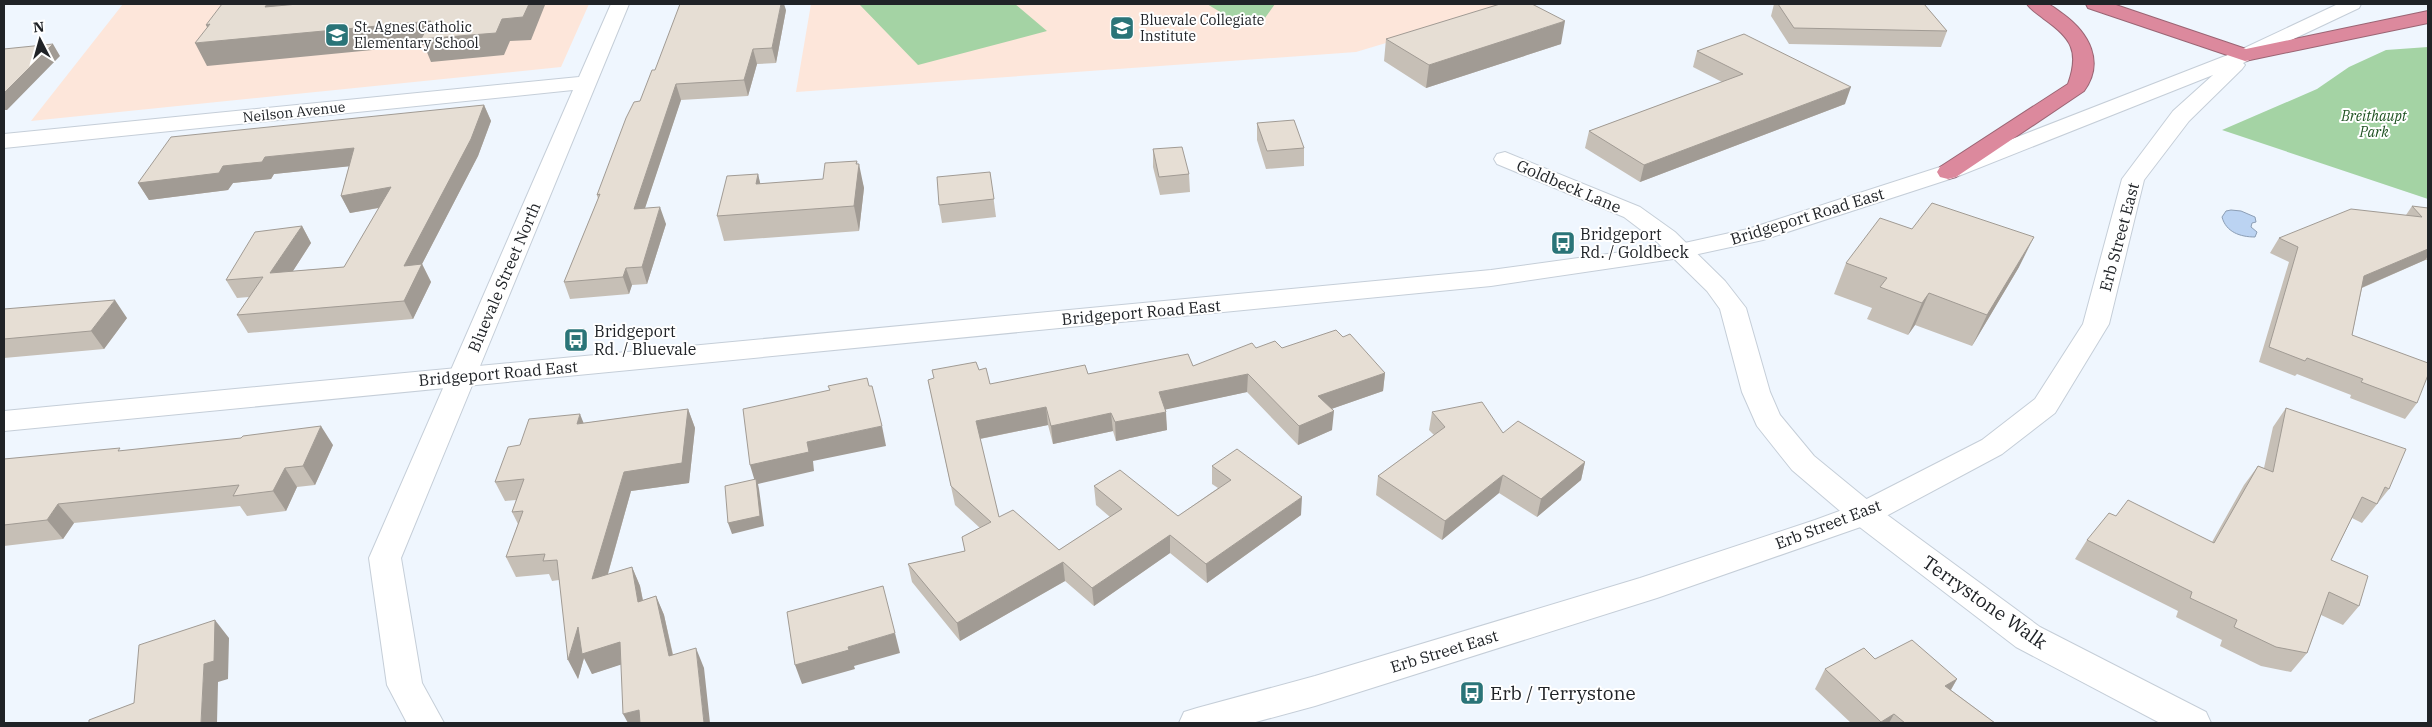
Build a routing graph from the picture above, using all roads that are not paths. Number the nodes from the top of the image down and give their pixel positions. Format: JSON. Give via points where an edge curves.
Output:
{"nodes":[{"id":1,"x":620,"y":4,"type":"edge"},
{"id":2,"x":2036,"y":4,"type":"edge"},
{"id":3,"x":2095,"y":4,"type":"edge"},
{"id":4,"x":2352,"y":4,"type":"edge"},
{"id":5,"x":2428,"y":17,"type":"edge"},
{"id":6,"x":2245,"y":55,"type":"junction"},
{"id":7,"x":585,"y":83,"type":"junction"},
{"id":8,"x":4,"y":141,"type":"edge"},
{"id":9,"x":1505,"y":159,"type":"dead end"},
{"id":10,"x":1948,"y":172,"type":"junction"},
{"id":11,"x":1680,"y":250,"type":"junction"},
{"id":12,"x":462,"y":376,"type":"junction"},
{"id":13,"x":4,"y":421,"type":"edge"},
{"id":14,"x":1864,"y":514,"type":"junction"},
{"id":15,"x":426,"y":723,"type":"edge"},
{"id":16,"x":1197,"y":723,"type":"edge"},
{"id":17,"x":2193,"y":723,"type":"edge"}],
"edges":[{"from":1,"to":7,"type":"main road","name":"Bluevale Street North"},
{"from":2,"to":10,"type":"highway","via":[[2068,26],[2084,49],[2085,70],[2077,88]]},
{"from":3,"to":6,"type":"highway"},
{"from":4,"to":6,"type":"main road"},
{"from":5,"to":6,"type":"highway"},
{"from":6,"to":10,"type":"main road","name":"Bridgeport Road East"},
{"from":6,"to":14,"type":"main road","name":"Erb Street East","via":[[2181,116],[2132,179],[2096,324],[2045,406],[1992,447]]},
{"from":7,"to":8,"type":"main road","name":"Neilson Avenue"},
{"from":7,"to":12,"type":"main road","name":"Bluevale Street North"},
{"from":9,"to":11,"type":"main road","name":"Goldbeck Lane","via":[[1632,212]]},
{"from":10,"to":11,"type":"main road","name":"Bridgeport Road East","via":[[1754,235]]},
{"from":11,"to":12,"type":"main road","name":"Bridgeport Road East","via":[[1491,278]]},
{"from":11,"to":14,"type":"main road","name":"Goldbeck Lane","via":[[1733,308],[1756,392],[1767,419],[1803,463]]},
{"from":12,"to":13,"type":"main road","name":"Bridgeport Road East"},
{"from":12,"to":15,"type":"main road","name":"Bluevale Street North","via":[[385,558],[406,685]]},
{"from":14,"to":16,"type":"main road","name":"Erb Street East","via":[[1645,589],[1315,691]]},
{"from":14,"to":17,"type":"main road","name":"Terrystone Walk","via":[[2028,637]]}]}
